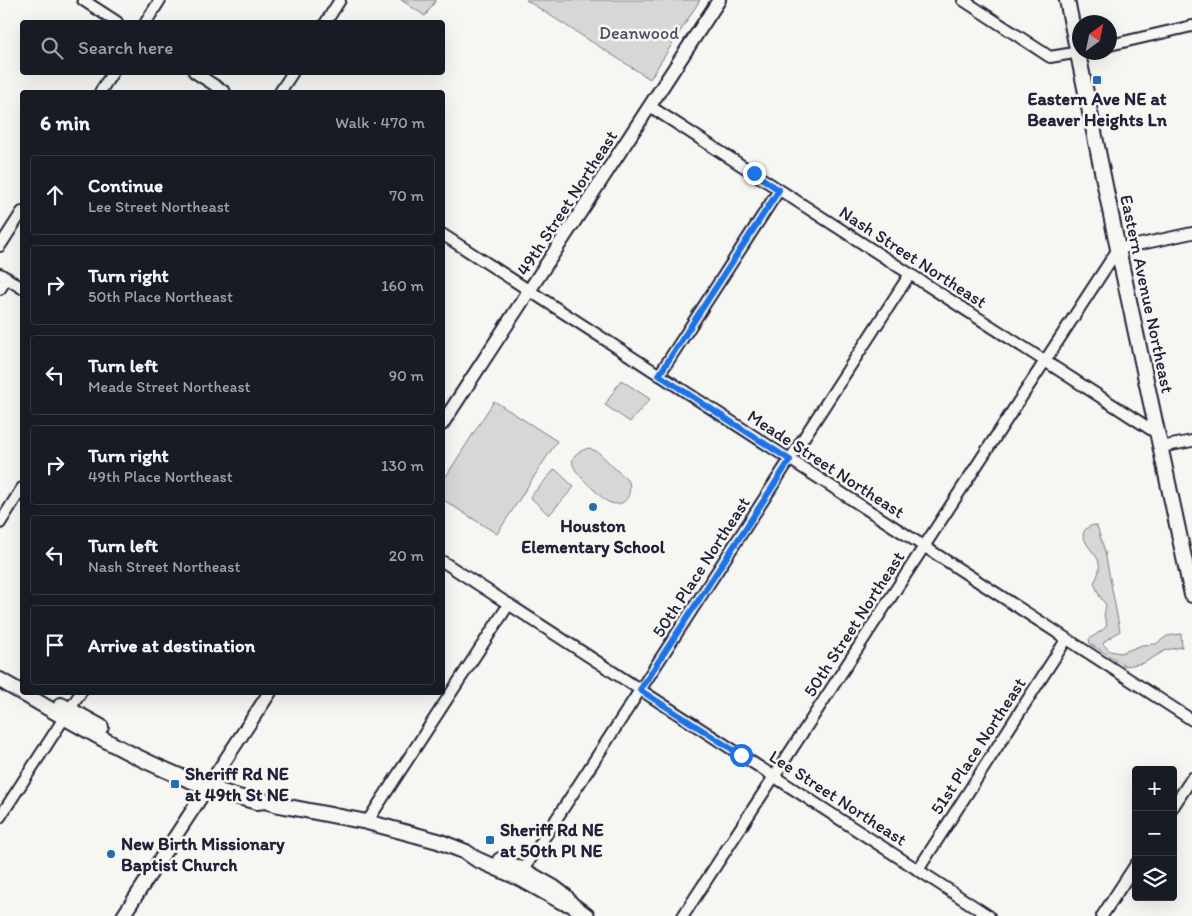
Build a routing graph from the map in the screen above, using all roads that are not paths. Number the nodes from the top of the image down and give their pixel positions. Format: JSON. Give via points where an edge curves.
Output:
{"nodes":[{"id":1,"x":82,"y":0,"type":"edge"},
{"id":2,"x":160,"y":0,"type":"edge"},
{"id":3,"x":340,"y":0,"type":"edge"},
{"id":4,"x":719,"y":0,"type":"edge"},
{"id":5,"x":963,"y":0,"type":"edge"},
{"id":6,"x":1067,"y":0,"type":"edge"},
{"id":7,"x":114,"y":20,"type":"edge"},
{"id":8,"x":147,"y":20,"type":"edge"},
{"id":9,"x":327,"y":20,"type":"edge"},
{"id":10,"x":1072,"y":22,"type":"edge"},
{"id":11,"x":1192,"y":26,"type":"edge"},
{"id":12,"x":1117,"y":43,"type":"edge"},
{"id":13,"x":1072,"y":53,"type":"edge"},
{"id":14,"x":1081,"y":60,"type":"edge"},
{"id":15,"x":111,"y":75,"type":"edge"},
{"id":16,"x":199,"y":75,"type":"edge"},
{"id":17,"x":291,"y":75,"type":"edge"},
{"id":18,"x":101,"y":90,"type":"edge"},
{"id":19,"x":222,"y":90,"type":"edge"},
{"id":20,"x":281,"y":90,"type":"edge"},
{"id":21,"x":650,"y":107,"type":"junction"},
{"id":22,"x":779,"y":190,"type":"junction"},
{"id":23,"x":20,"y":215,"type":"edge"},
{"id":24,"x":1192,"y":233,"type":"edge"},
{"id":25,"x":445,"y":236,"type":"edge"},
{"id":26,"x":0,"y":246,"type":"edge"},
{"id":27,"x":1118,"y":249,"type":"junction"},
{"id":28,"x":910,"y":274,"type":"junction"},
{"id":29,"x":3,"y":276,"type":"edge"},
{"id":30,"x":20,"y":287,"type":"edge"},
{"id":31,"x":0,"y":289,"type":"edge"},
{"id":32,"x":530,"y":291,"type":"junction"},
{"id":33,"x":1045,"y":361,"type":"junction"},
{"id":34,"x":659,"y":375,"type":"junction"},
{"id":35,"x":445,"y":419,"type":"edge"},
{"id":36,"x":1160,"y":441,"type":"junction"},
{"id":37,"x":1192,"y":441,"type":"edge"},
{"id":38,"x":790,"y":460,"type":"junction"},
{"id":39,"x":20,"y":491,"type":"edge"},
{"id":40,"x":1,"y":518,"type":"edge"},
{"id":41,"x":923,"y":547,"type":"junction"},
{"id":42,"x":445,"y":563,"type":"edge"},
{"id":43,"x":1192,"y":595,"type":"edge"},
{"id":44,"x":509,"y":604,"type":"junction"},
{"id":45,"x":1066,"y":640,"type":"junction"},
{"id":46,"x":0,"y":671,"type":"edge"},
{"id":47,"x":0,"y":680,"type":"edge"},
{"id":48,"x":20,"y":682,"type":"edge"},
{"id":49,"x":20,"y":690,"type":"edge"},
{"id":50,"x":640,"y":690,"type":"junction"},
{"id":51,"x":30,"y":695,"type":"edge"},
{"id":52,"x":44,"y":695,"type":"edge"},
{"id":53,"x":79,"y":695,"type":"edge"},
{"id":54,"x":268,"y":695,"type":"edge"},
{"id":55,"x":67,"y":714,"type":"junction"},
{"id":56,"x":1192,"y":720,"type":"edge"},
{"id":57,"x":774,"y":776,"type":"junction"},
{"id":58,"x":1192,"y":778,"type":"edge"},
{"id":59,"x":210,"y":784,"type":"junction"},
{"id":60,"x":1177,"y":801,"type":"edge"},
{"id":61,"x":0,"y":817,"type":"edge"},
{"id":62,"x":367,"y":822,"type":"junction"},
{"id":63,"x":918,"y":870,"type":"junction"},
{"id":64,"x":1132,"y":870,"type":"edge"},
{"id":65,"x":521,"y":874,"type":"junction"},
{"id":66,"x":123,"y":916,"type":"edge"},
{"id":67,"x":587,"y":916,"type":"edge"},
{"id":68,"x":683,"y":916,"type":"edge"},
{"id":69,"x":989,"y":916,"type":"edge"},
{"id":70,"x":1102,"y":916,"type":"edge"}],
"edges":[{"from":1,"to":7,"type":"street"},
{"from":2,"to":8,"type":"street"},
{"from":3,"to":9,"type":"street"},
{"from":4,"to":21,"type":"street","name":"49th Street Northeast"},
{"from":5,"to":13,"type":"street","via":[[1050,57]]},
{"from":6,"to":10,"type":"main road","name":"Eastern Avenue Northeast"},
{"from":11,"to":12,"type":"street"},
{"from":14,"to":27,"type":"main road","name":"Eastern Avenue Northeast"},
{"from":15,"to":18,"type":"street"},
{"from":16,"to":19,"type":"street"},
{"from":17,"to":20,"type":"street"},
{"from":21,"to":22,"type":"street","name":"Nash Street Northeast"},
{"from":21,"to":32,"type":"street","name":"49th Street Northeast"},
{"from":22,"to":28,"type":"street","name":"Nash Street Northeast"},
{"from":22,"to":34,"type":"street"},
{"from":23,"to":26,"type":"street"},
{"from":24,"to":27,"type":"street"},
{"from":25,"to":32,"type":"street","name":"Meade Street Northeast"},
{"from":27,"to":33,"type":"street","name":"50th Street Northeast"},
{"from":27,"to":36,"type":"main road","name":"Eastern Avenue Northeast"},
{"from":28,"to":33,"type":"street","name":"Nash Street Northeast"},
{"from":28,"to":38,"type":"street","name":"50th Place Northeast"},
{"from":29,"to":30,"type":"street"},
{"from":29,"to":31,"type":"street"},
{"from":32,"to":34,"type":"street","name":"Meade Street Northeast"},
{"from":32,"to":35,"type":"street","name":"49th Street Northeast"},
{"from":33,"to":36,"type":"street","name":"Nash Street Northeast"},
{"from":33,"to":41,"type":"street","name":"50th Street Northeast"},
{"from":34,"to":38,"type":"street","name":"Meade Street Northeast"},
{"from":36,"to":37,"type":"street"},
{"from":36,"to":43,"type":"main road","name":"Eastern Avenue Northeast"},
{"from":38,"to":41,"type":"street","name":"Meade Street Northeast"},
{"from":38,"to":50,"type":"street","name":"50th Place Northeast"},
{"from":39,"to":40,"type":"street"},
{"from":41,"to":45,"type":"street","name":"Meade Street Northeast"},
{"from":41,"to":57,"type":"street","name":"50th Street Northeast"},
{"from":42,"to":44,"type":"street","name":"Lee Street Northeast"},
{"from":44,"to":50,"type":"street","name":"Lee Street Northeast"},
{"from":44,"to":62,"type":"street"},
{"from":45,"to":56,"type":"street","name":"Meade Street Northeast"},
{"from":45,"to":63,"type":"street","name":"51st Place Northeast"},
{"from":46,"to":48,"type":"main road"},
{"from":47,"to":49,"type":"main road"},
{"from":50,"to":57,"type":"street","name":"Lee Street Northeast"},
{"from":50,"to":65,"type":"street","name":"50th Place Northeast"},
{"from":51,"to":55,"type":"main road"},
{"from":52,"to":55,"type":"main road"},
{"from":53,"to":55,"type":"street"},
{"from":54,"to":59,"type":"street"},
{"from":55,"to":59,"type":"main road"},
{"from":55,"to":61,"type":"street"},
{"from":57,"to":63,"type":"street","name":"Lee Street Northeast"},
{"from":57,"to":68,"type":"street","name":"50th Street Northeast"},
{"from":58,"to":60,"type":"street"},
{"from":59,"to":62,"type":"main road","via":[[259,796],[279,806]]},
{"from":59,"to":66,"type":"street"},
{"from":62,"to":65,"type":"main road","via":[[423,836],[466,852],[479,852]]},
{"from":63,"to":69,"type":"street","name":"Lee Street Northeast"},
{"from":64,"to":70,"type":"street"},
{"from":65,"to":67,"type":"main road","via":[[565,896]]}]}
